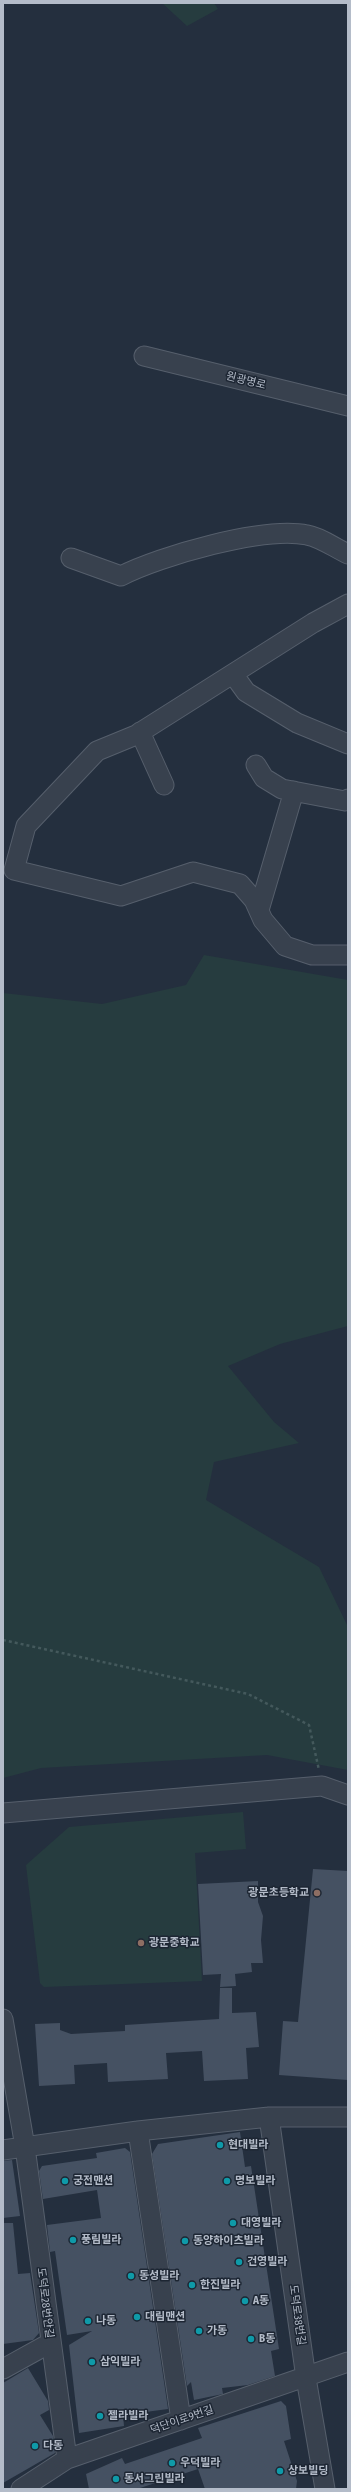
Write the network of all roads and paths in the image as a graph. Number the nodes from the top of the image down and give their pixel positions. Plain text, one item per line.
1 (144, 356) dead end
2 (348, 406) edge
3 (348, 554) edge
4 (71, 558) dead end
5 (348, 604) edge
6 (233, 674) junction
7 (140, 732) junction
8 (348, 744) edge
9 (256, 765) dead end
10 (164, 785) dead end
11 (294, 791) junction
12 (348, 799) edge
13 (259, 910) junction
14 (348, 955) edge
15 (3, 1640) edge
16 (322, 1786) junction
17 (348, 1795) edge
18 (3, 1813) edge
19 (3, 2019) edge
20 (268, 2117) junction
21 (348, 2117) edge
22 (138, 2130) junction
23 (25, 2147) junction
24 (3, 2150) edge
25 (50, 2343) junction
26 (348, 2362) edge
27 (3, 2369) edge
28 (306, 2378) junction
29 (181, 2420) junction
30 (68, 2459) junction
31 (21, 2489) edge
32 (325, 2489) edge

1 - 2 street, 원광명로
3 - 4 street
5 - 6 street
6 - 7 street
6 - 8 street
7 - 10 street
7 - 13 street
9 - 11 street
11 - 12 street
11 - 13 street
13 - 14 street
15 - 16 path
16 - 17 street
16 - 18 street
19 - 23 street, 도덕로28번안길
20 - 21 street
20 - 22 street
20 - 28 street, 도덕로38번길
22 - 23 street
22 - 29 street
23 - 24 street
23 - 25 street, 도덕로28번안길
25 - 27 street
25 - 30 street, 도덕로28번안길
26 - 28 street, 덕단이로9번길
28 - 29 street, 덕단이로9번길
28 - 32 street, 도덕로38번길
29 - 30 street, 덕단이로9번길
30 - 31 street, 덕단이로9번길

